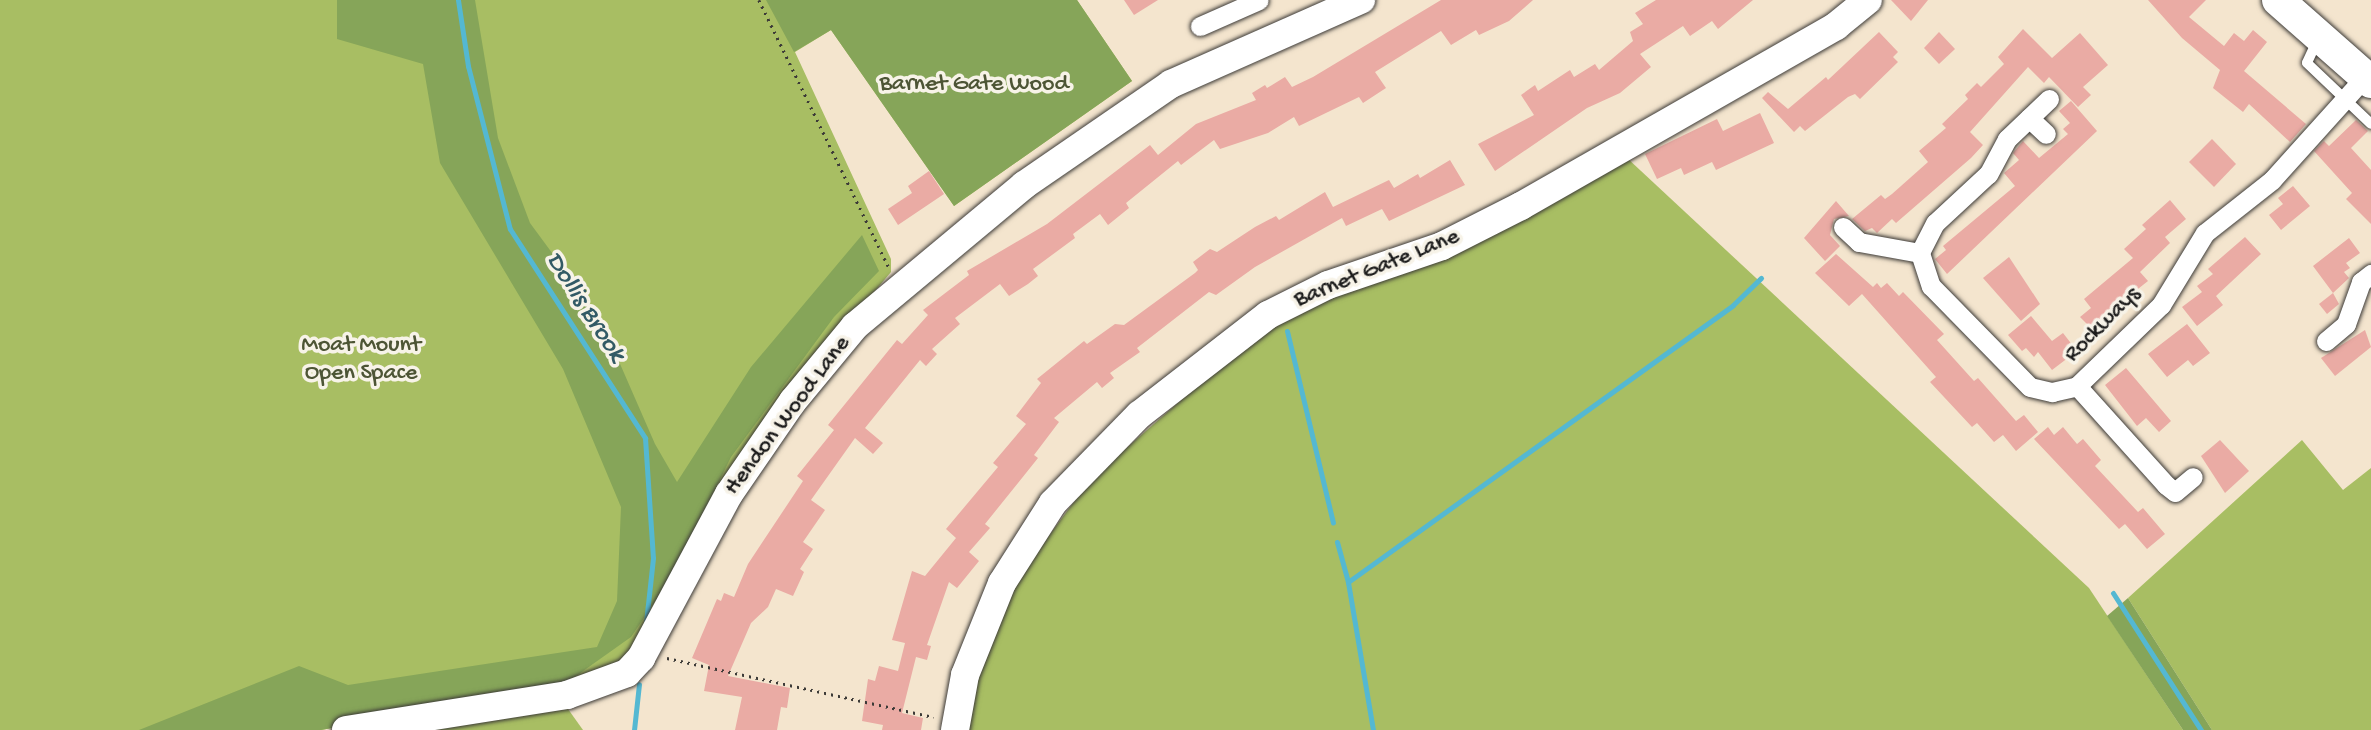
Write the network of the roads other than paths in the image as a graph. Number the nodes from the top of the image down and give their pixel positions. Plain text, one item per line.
1 (1259, 0) edge
2 (1360, 0) edge
3 (1868, 0) edge
4 (2278, 0) edge
5 (1200, 26) dead end
6 (2364, 82) edge
7 (2049, 99) dead end
8 (2029, 118) junction
9 (2371, 124) edge
10 (2046, 134) dead end
11 (1843, 227) dead end
12 (1920, 253) junction
13 (2371, 274) edge
14 (2326, 341) dead end
15 (2077, 386) junction
16 (2193, 477) dead end
17 (954, 725) edge
18 (359, 729) edge

1 - 5 street
2 - 18 main road, Hendon Wood Lane
3 - 17 main road, Barnet Gate Lane
4 - 6 main road
6 - 9 lane
6 - 15 street, Rockways
7 - 8 street
8 - 10 street
8 - 12 street
11 - 12 street
12 - 15 street, Rockways
13 - 14 street
15 - 16 street

